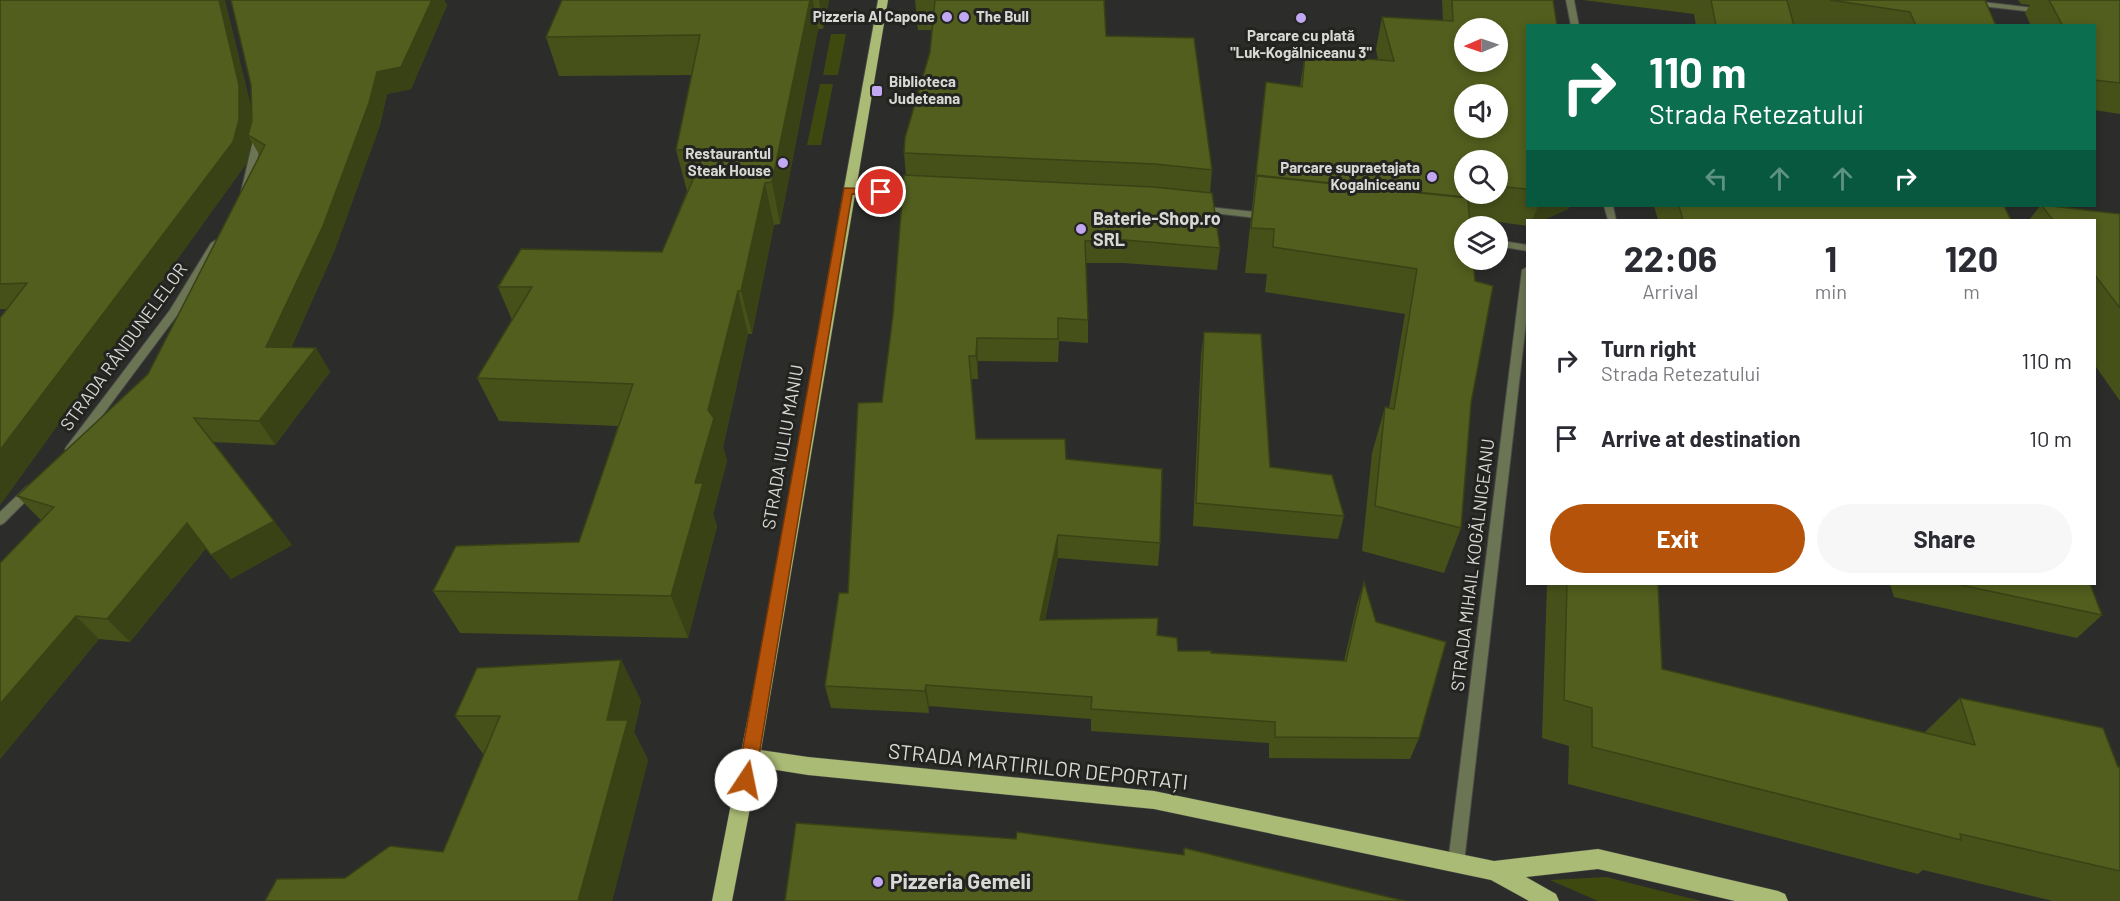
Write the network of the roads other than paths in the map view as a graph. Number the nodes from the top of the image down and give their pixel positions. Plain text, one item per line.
1 (883, 0) edge
2 (1570, 0) edge
3 (1946, 0) edge
4 (2057, 13) edge
5 (1575, 24) edge
6 (258, 125) edge
7 (848, 190) junction
8 (928, 194) edge
9 (238, 207) edge
10 (1189, 208) edge
11 (1282, 217) edge
12 (221, 236) edge
13 (1508, 245) edge
14 (1526, 248) edge
15 (1526, 278) edge
16 (60, 461) edge
17 (43, 478) edge
18 (0, 520) edge
19 (750, 756) junction
20 (1456, 864) junction
21 (1494, 871) junction
22 (722, 901) edge
23 (1549, 901) edge
24 (1778, 901) edge

1 - 7 main road, STRADA IULIU MANIU
2 - 5 street
3 - 4 street
6 - 9 street
7 - 8 street
7 - 19 main road, STRADA IULIU MANIU
10 - 11 street
12 - 16 street, STRADA RÂNDUNELELOR
13 - 14 street
15 - 20 street, STRADA MIHAIL KOGĂLNICEANU
17 - 18 street
19 - 20 main road, STRADA MARTIRILOR DEPORTAȚI
19 - 22 main road, STRADA IULIU MANIU
20 - 21 main road, STRADA MARTIRILOR DEPORTAȚI
21 - 23 main road, STRADA MARTIRILOR DEPORTAȚI
21 - 24 main road, STRADA MARTIRILOR DEPORTAȚI

